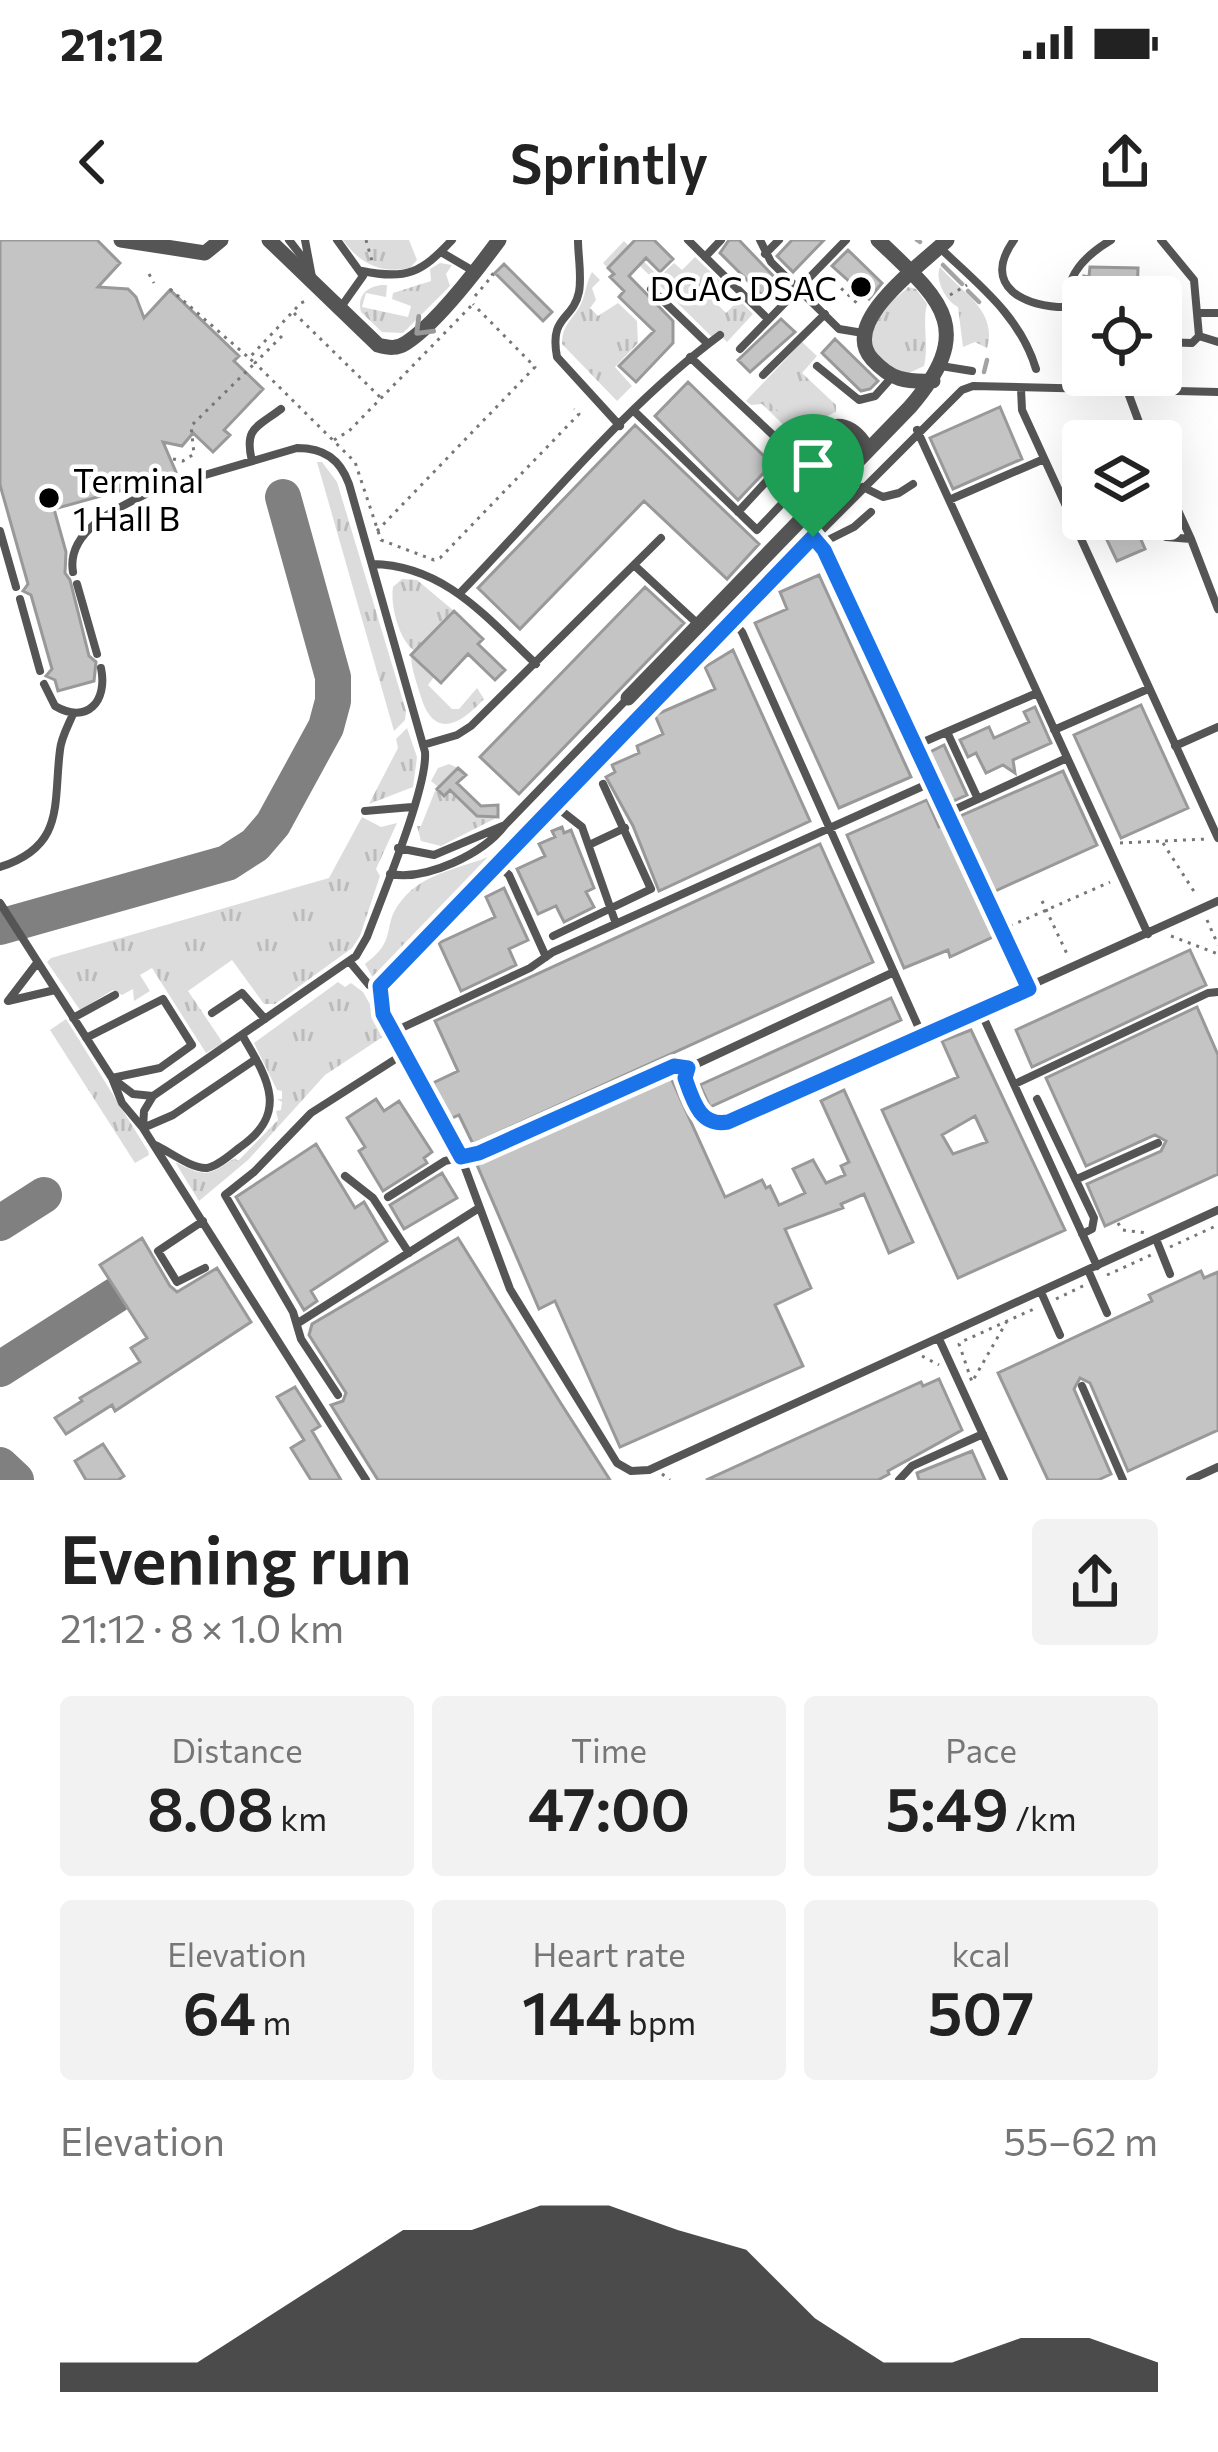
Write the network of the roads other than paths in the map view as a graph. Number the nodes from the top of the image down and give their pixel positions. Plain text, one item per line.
1 (121, 240) edge
2 (221, 240) edge
3 (269, 240) edge
4 (300, 240) edge
5 (337, 240) edge
6 (452, 240) edge
7 (499, 240) edge
8 (578, 240) edge
9 (688, 240) edge
10 (722, 240) edge
11 (760, 240) edge
12 (779, 240) edge
13 (846, 240) edge
14 (878, 240) edge
15 (1014, 240) edge
16 (1112, 240) edge
17 (1161, 240) edge
18 (943, 244) edge
19 (441, 252) junction
20 (765, 254) junction
21 (705, 257) junction
22 (307, 263) junction
23 (362, 271) junction
24 (913, 273) junction
25 (484, 274) junction
26 (1071, 276) edge
27 (651, 289) dead end
28 (799, 289) junction
29 (313, 295) junction
30 (1062, 307) edge
31 (340, 308) junction
32 (1198, 313) junction
33 (1218, 313) edge
34 (825, 314) junction
35 (768, 319) junction
36 (863, 333) junction
37 (720, 335) dead end
38 (1199, 336) junction
39 (1218, 342) edge
40 (1182, 343) edge
41 (708, 344) junction
42 (740, 349) dead end
43 (690, 357) junction
44 (818, 366) dead end
45 (1036, 369) dead end
46 (972, 371) dead end
47 (937, 374) junction
48 (763, 375) dead end
49 (892, 377) junction
50 (1021, 388) junction
51 (1062, 389) edge
52 (1182, 391) edge
53 (1218, 392) edge
54 (281, 409) dead end
55 (634, 412) junction
56 (620, 426) junction
57 (917, 430) junction
58 (868, 450) junction
59 (1044, 459) junction
60 (252, 461) junction
61 (828, 473) junction
62 (795, 476) junction
63 (174, 484) dead end
64 (914, 484) dead end
65 (863, 487) junction
66 (148, 493) dead end
67 (949, 500) junction
68 (738, 512) junction
69 (871, 512) dead end
70 (1182, 519) edge
71 (758, 530) junction
72 (0, 531) edge
73 (661, 538) dead end
74 (1182, 538) edge
75 (1191, 539) junction
76 (817, 540) junction
77 (774, 546) junction
78 (372, 564) junction
79 (634, 565) junction
80 (12, 572) junction
81 (74, 572) dead end
82 (0, 575) edge
83 (77, 584) dead end
84 (16, 587) dead end
85 (460, 592) junction
86 (20, 599) dead end
87 (1218, 609) edge
88 (732, 620) junction
89 (699, 625) junction
90 (97, 655) dead end
91 (536, 664) junction
92 (101, 668) dead end
93 (40, 671) dead end
94 (44, 684) dead end
95 (1148, 688) junction
96 (1037, 693) junction
97 (628, 698) joint
98 (74, 714) junction
99 (1218, 727) edge
100 (1054, 730) junction
101 (947, 732) junction
102 (423, 745) junction
103 (914, 746) junction
104 (1175, 746) junction
105 (1067, 758) junction
106 (930, 783) junction
107 (603, 784) dead end
108 (978, 799) junction
109 (554, 805) junction
110 (412, 807) junction
111 (365, 811) dead end
112 (945, 814) junction
113 (506, 825) junction
114 (625, 828) junction
115 (830, 828) junction
116 (1213, 838) edge
117 (590, 844) junction
118 (398, 848) junction
119 (497, 864) junction
120 (0, 867) edge
121 (390, 874) junction
122 (1218, 902) edge
123 (0, 903) edge
124 (609, 910) junction
125 (616, 924) junction
126 (1148, 934) junction
127 (553, 936) dead end
128 (546, 957) junction
129 (349, 961) junction
130 (38, 962) junction
131 (895, 972) junction
132 (379, 989) junction
133 (1029, 989) junction
134 (56, 990) junction
135 (1218, 992) edge
136 (115, 995) dead end
137 (4, 1002) edge
138 (980, 1010) junction
139 (212, 1013) dead end
140 (73, 1018) junction
141 (265, 1019) junction
142 (393, 1032) junction
143 (242, 1035) junction
144 (922, 1035) junction
145 (86, 1038) junction
146 (405, 1053) junction
147 (256, 1059) junction
148 (688, 1068) junction
149 (112, 1078) junction
150 (1015, 1084) junction
151 (153, 1096) junction
152 (1037, 1099) dead end
153 (143, 1128) junction
154 (1158, 1143) dead end
155 (154, 1144) junction
156 (461, 1157) junction
157 (345, 1176) dead end
158 (1077, 1179) junction
159 (388, 1197) dead end
160 (479, 1208) junction
161 (1218, 1210) edge
162 (203, 1221) junction
163 (1082, 1234) junction
164 (1152, 1237) junction
165 (410, 1253) junction
166 (205, 1268) dead end
167 (1093, 1268) junction
168 (1170, 1274) dead end
169 (1041, 1292) junction
170 (1107, 1313) dead end
171 (298, 1323) junction
172 (1060, 1334) dead end
173 (939, 1340) junction
174 (1082, 1386) dead end
175 (338, 1395) dead end
176 (983, 1434) junction
177 (1218, 1467) edge
178 (631, 1475) edge
179 (366, 1480) edge
180 (899, 1480) edge
181 (1004, 1480) edge
182 (1123, 1480) edge
183 (1190, 1480) edge

1 - 2 street
3 - 29 street
4 - 22 lane
4 - 22 lane
5 - 23 lane
6 - 19 lane
7 - 25 street
8 - 56 lane
9 - 21 lane
10 - 21 lane
11 - 20 lane
12 - 20 lane
13 - 28 lane
14 - 24 street
15 - 30 lane
16 - 26 lane
17 - 32 lane
18 - 24 street
18 - 45 lane
19 - 23 lane
19 - 25 lane
20 - 28 lane
21 - 35 lane
22 - 29 lane
23 - 31 lane
24 - 36 street
24 - 47 street
25 -> 31 street
27 - 41 lane
28 - 34 lane
28 - 35 lane
29 - 31 street
32 - 33 lane
32 - 38 lane
34 - 36 lane
34 - 48 lane
35 - 42 lane
36 - 49 street
37 - 41 lane
38 - 39 lane
38 - 40 lane
41 - 43 lane
43 - 55 lane
43 - 61 lane
44 - 49 lane
46 - 47 lane
47 - 49 street
47 - 58 street
50 - 51 lane
50 - 57 lane
50 - 59 lane
52 - 53 lane
54 - 60 lane
55 - 56 lane
55 - 68 lane
56 - 85 lane
57 - 65 lane
57 - 67 lane
58 - 61 street
58 - 61 street
59 - 67 lane
59 - 95 lane
60 - 63 lane
60 - 78 lane
61 - 62 lane
61 - 77 street
62 - 68 lane
62 - 71 lane
64 - 65 lane
65 - 76 lane
66 - 81 lane
67 - 96 lane
68 - 71 lane
69 - 76 lane
70 - 75 lane
71 - 77 lane
72 - 80 lane
73 - 79 lane
74 - 75 lane
75 - 87 lane
76 - 88 lane
76 - 103 lane
77 - 89 street
78 - 85 lane
78 - 102 lane
79 - 89 lane
79 - 91 lane
80 - 82 lane
80 - 84 lane
83 - 90 lane
85 - 91 lane
86 - 93 lane
88 - 109 lane
88 - 115 lane
89 - 97 street
91 - 102 lane
92 - 98 lane
94 - 98 lane
95 - 100 lane
95 - 104 lane
96 - 100 lane
96 - 101 lane
97 - 113 lane
98 - 120 lane
99 - 104 lane
100 - 105 lane
101 - 103 lane
101 - 108 lane
102 - 110 lane
103 - 106 lane
104 - 116 lane
105 - 108 lane
105 - 126 lane
106 - 112 lane
106 - 115 lane
107 - 114 lane
108 - 112 lane
109 - 117 lane
109 - 119 lane
110 - 111 lane
110 - 118 lane
112 - 133 lane
113 - 118 lane
113 - 121 lane
114 - 117 lane
114 - 124 lane
115 - 125 lane
115 - 131 lane
117 - 124 lane
118 - 121 lane
119 - 128 lane
119 - 132 lane
121 - 129 lane
122 - 126 lane
123 - 130 lane
124 - 125 lane
124 - 127 lane
125 - 128 lane
126 - 133 lane
128 - 142 lane
129 - 132 lane
129 - 141 lane
130 - 134 lane
130 - 137 lane
131 - 144 lane
131 - 148 lane
132 - 142 lane
133 - 138 lane
134 - 137 lane
134 - 140 lane
135 - 150 lane
136 - 140 lane
138 - 144 lane
138 - 150 lane
139 - 141 lane
140 - 145 lane
141 - 143 lane
142 - 146 lane
143 - 147 lane
143 - 151 lane
144 - 148 lane
145 - 149 lane
145 - 149 lane
146 - 156 lane
146 - 171 lane
147 - 153 lane
147 - 155 lane
148 - 156 lane
149 - 151 lane
149 - 153 lane
150 - 163 lane
151 - 153 lane
152 - 158 lane
153 - 155 lane
154 - 158 lane
155 - 162 lane
156 - 159 lane
156 - 160 lane
157 - 165 lane
158 - 163 lane
160 - 165 lane
160 - 178 lane
161 - 164 lane
162 - 166 lane
162 - 179 lane
163 - 167 lane
164 - 167 lane
164 - 168 lane
165 - 171 lane
167 - 169 lane
167 - 170 lane
169 - 172 lane
169 - 173 lane
171 - 175 lane
173 - 176 lane
173 - 178 lane
174 - 182 lane
176 - 180 lane
176 - 181 lane
177 - 183 lane

